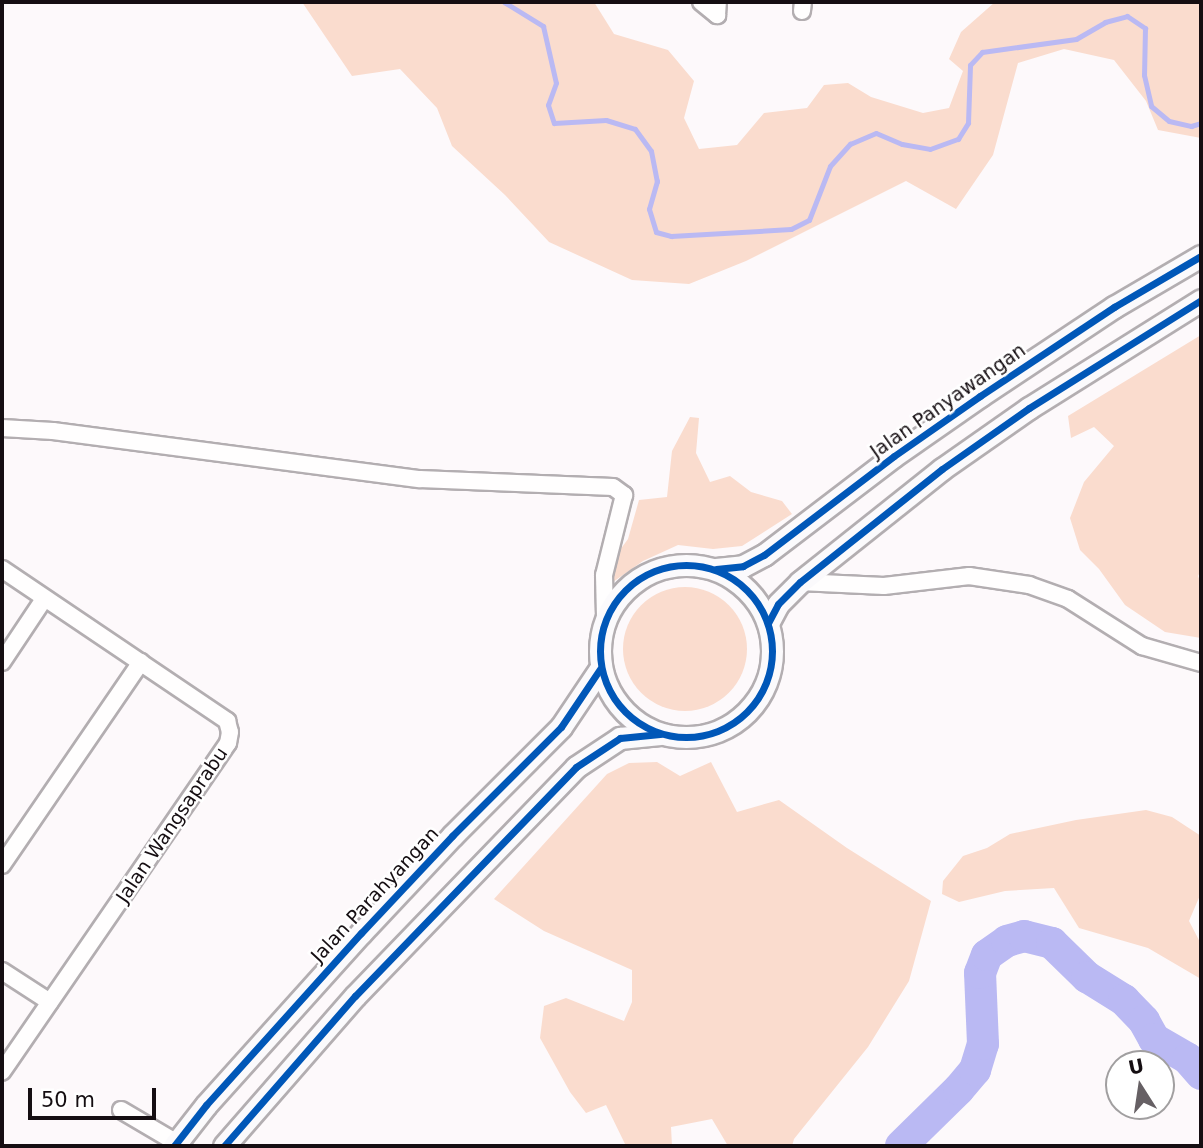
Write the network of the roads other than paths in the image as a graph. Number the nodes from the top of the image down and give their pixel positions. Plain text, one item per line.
1 (701, 2) edge
2 (718, 2) edge
3 (1201, 256) edge
4 (1201, 300) edge
5 (2, 428) edge
6 (2, 569) edge
7 (716, 569) junction
8 (800, 582) junction
9 (44, 600) junction
10 (605, 617) junction
11 (768, 623) junction
12 (2, 662) edge
13 (141, 662) junction
14 (1201, 663) edge
15 (600, 669) junction
16 (660, 734) junction
17 (2, 865) edge
18 (2, 971) edge
19 (50, 1002) junction
20 (2, 1072) edge
21 (121, 1110) dead end
22 (175, 1145) edge
23 (224, 1146) edge

1 - 2 street
3 - 7 main road, Jalan Panyawangan
4 - 8 main road
5 - 10 street
6 - 9 street, Jalan Wangsaprabu
7 - 10 main road
7 - 11 main road
8 - 11 main road
8 - 14 street
9 - 12 street
9 - 13 street, Jalan Wangsaprabu
10 - 15 main road
11 - 16 main road
13 - 17 street
13 - 19 street, Jalan Wangsaprabu
15 - 16 main road
15 - 22 main road, Jalan Parahyangan
16 - 23 main road
18 - 19 street
19 - 20 street, Jalan Wangsaprabu
21 - 22 street

